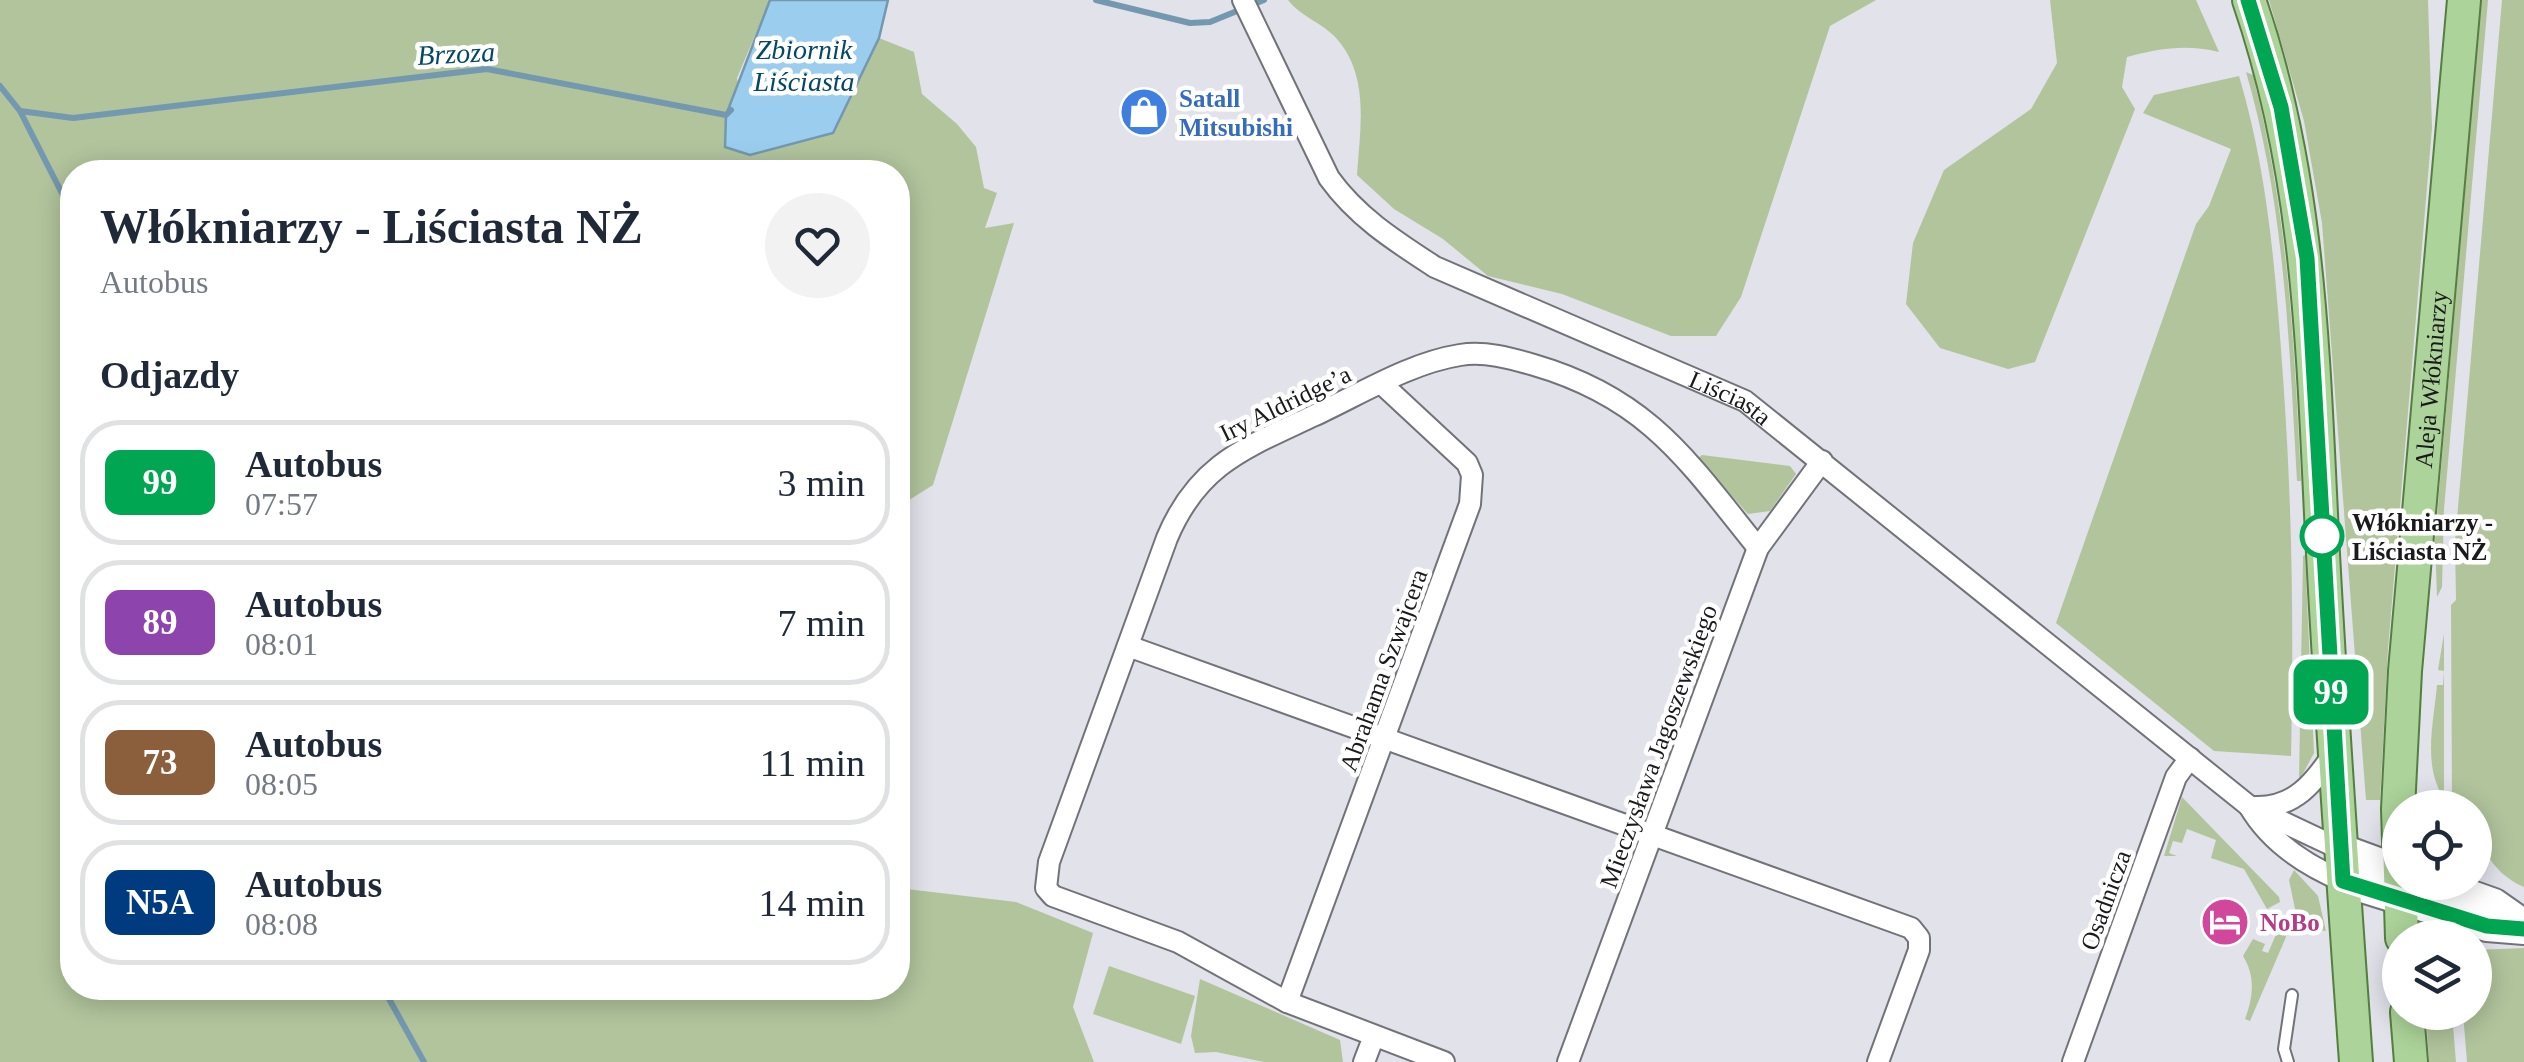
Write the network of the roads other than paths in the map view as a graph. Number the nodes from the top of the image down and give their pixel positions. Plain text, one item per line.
1 (2248, 0) edge
2 (2460, 8) edge
3 (1248, 10) edge
4 (1382, 384) junction
5 (1822, 461) junction
6 (1758, 548) junction
7 (1128, 646) junction
8 (1384, 738) junction
9 (2334, 753) junction
10 (2190, 758) junction
11 (2402, 790) edge
12 (2249, 806) junction
13 (1653, 835) junction
14 (2342, 865) junction
15 (2382, 876) edge
16 (2437, 900) edge
17 (2483, 900) edge
18 (2524, 928) edge
19 (2492, 935) edge
20 (2292, 996) dead end
21 (1288, 1002) junction
22 (2408, 1030) edge
23 (1374, 1036) junction
24 (1364, 1062) edge
25 (1444, 1062) edge
26 (1568, 1062) edge
27 (1878, 1062) edge
28 (2072, 1062) edge
29 (2288, 1062) edge
30 (2356, 1062) edge
31 (2411, 1062) edge

1 - 9 main road
2 - 11 main road, Aleja Włókniarzy
3 - 5 street, Liściasta
4 - 6 street, Iry Aldridge’a
4 - 7 street, Iry Aldridge’a
4 - 8 street, Abrahama Szwajcera
5 - 6 street, Mieczysława Jagoszewskiego
5 - 10 street, Liściasta
6 - 13 street, Mieczysława Jagoszewskiego
7 - 8 street
7 - 21 street, Iry Aldridge’a
8 - 13 street
8 - 21 street, Abrahama Szwajcera
9 - 12 street
9 - 14 main road
10 - 12 street, Liściasta
10 - 28 street, Osadnicza
12 - 14 street, Liściasta
12 - 14 street, Liściasta
13 - 26 street, Mieczysława Jagoszewskiego
13 - 27 street
14 - 15 street, Liściasta
14 - 30 main road
16 - 18 street, Liściasta
17 - 18 street
18 - 19 street
20 - 29 lane
21 - 23 street
22 - 31 main road
23 - 24 street
23 - 25 street

